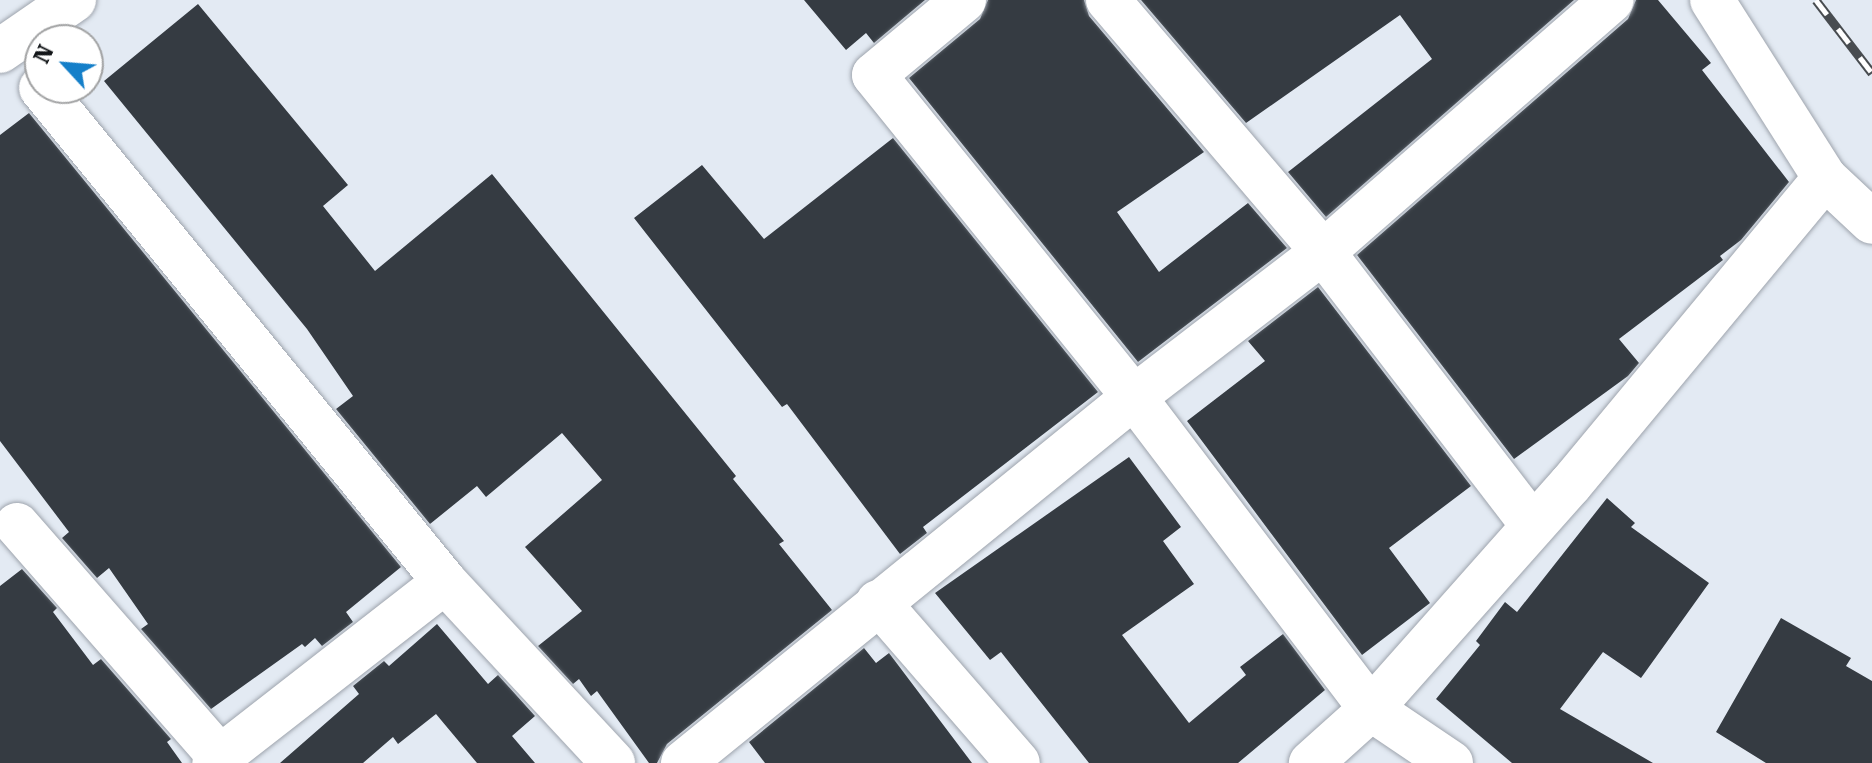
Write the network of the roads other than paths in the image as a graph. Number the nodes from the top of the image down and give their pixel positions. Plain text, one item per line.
1 (74, 0) edge
2 (964, 0) edge
3 (1108, 0) edge
4 (1612, 0) edge
5 (1712, 0) edge
6 (2, 44) edge
7 (24, 68) edge
8 (55, 104) edge
9 (1825, 178) junction
10 (1872, 222) edge
11 (1323, 252) junction
12 (1134, 397) junction
13 (6, 522) edge
14 (1531, 523) junction
15 (445, 582) junction
16 (878, 602) junction
17 (1371, 709) junction
18 (217, 760) edge
19 (613, 763) edge
20 (683, 763) edge
21 (1018, 763) edge
22 (1311, 763) edge
23 (1451, 763) edge

1 - 6 street
2 - 12 street
3 - 11 street
4 - 11 street
5 - 9 street
6 - 7 street
8 - 15 street
9 - 10 street
9 - 14 street
11 - 12 street
11 - 14 street
12 - 16 street
12 - 17 street
13 - 18 street
14 - 17 street
15 - 18 street
15 - 19 street
16 - 20 street
16 - 21 street
17 - 22 street
17 - 23 street

